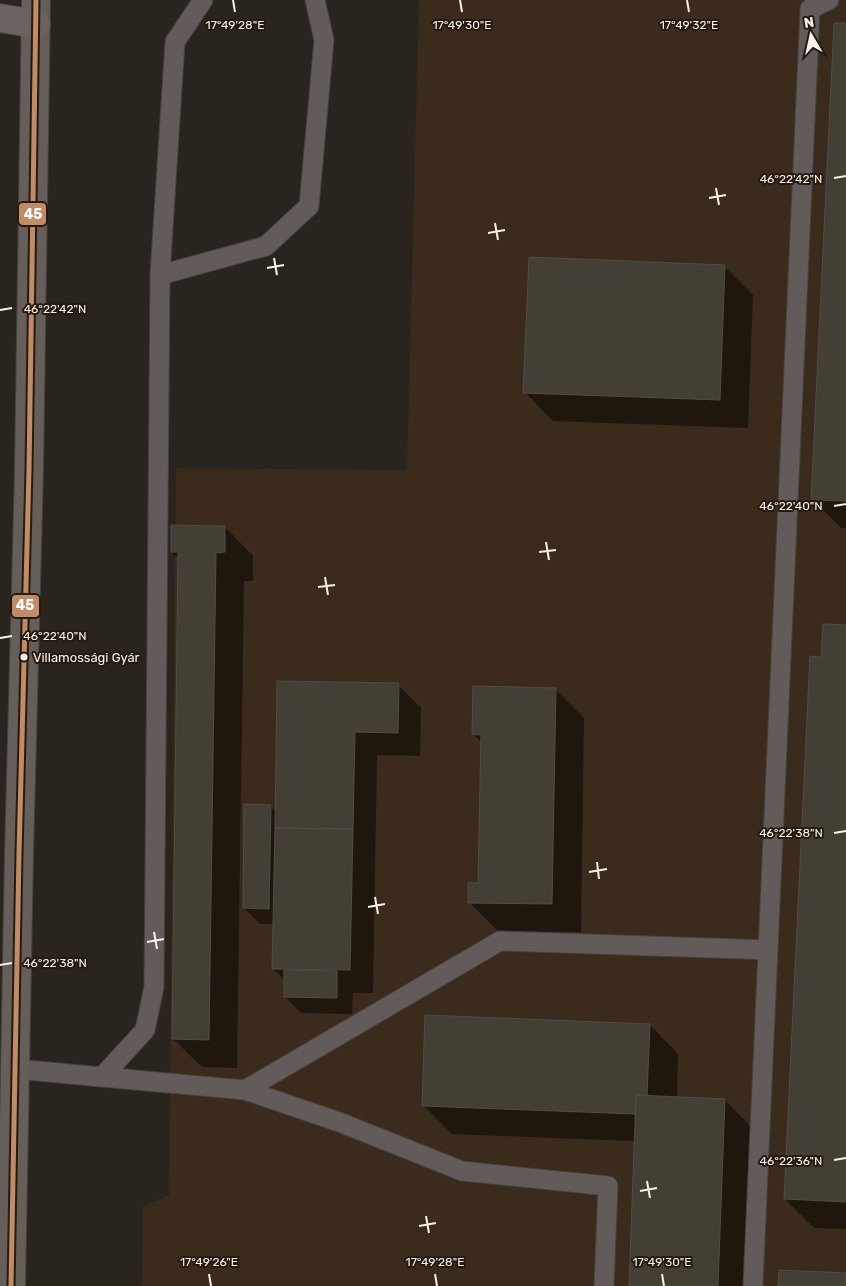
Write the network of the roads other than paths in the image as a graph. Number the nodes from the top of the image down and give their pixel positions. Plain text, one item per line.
1 (203, 0) edge
2 (315, 0) edge
3 (829, 0) edge
4 (36, 12) edge
5 (0, 18) edge
6 (0, 30) edge
7 (160, 274) junction
8 (768, 950) junction
9 (16, 1069) junction
10 (102, 1077) junction
11 (245, 1090) junction
12 (11, 1286) edge
13 (604, 1286) edge
14 (753, 1286) edge

1 - 7 lane
2 - 7 lane
3 - 8 lane
4 - 5 highway
4 - 6 highway
4 - 9 main road
7 - 10 lane
8 - 11 lane
8 - 14 lane
9 - 10 lane
9 - 12 main road
10 - 11 lane
11 - 13 lane

